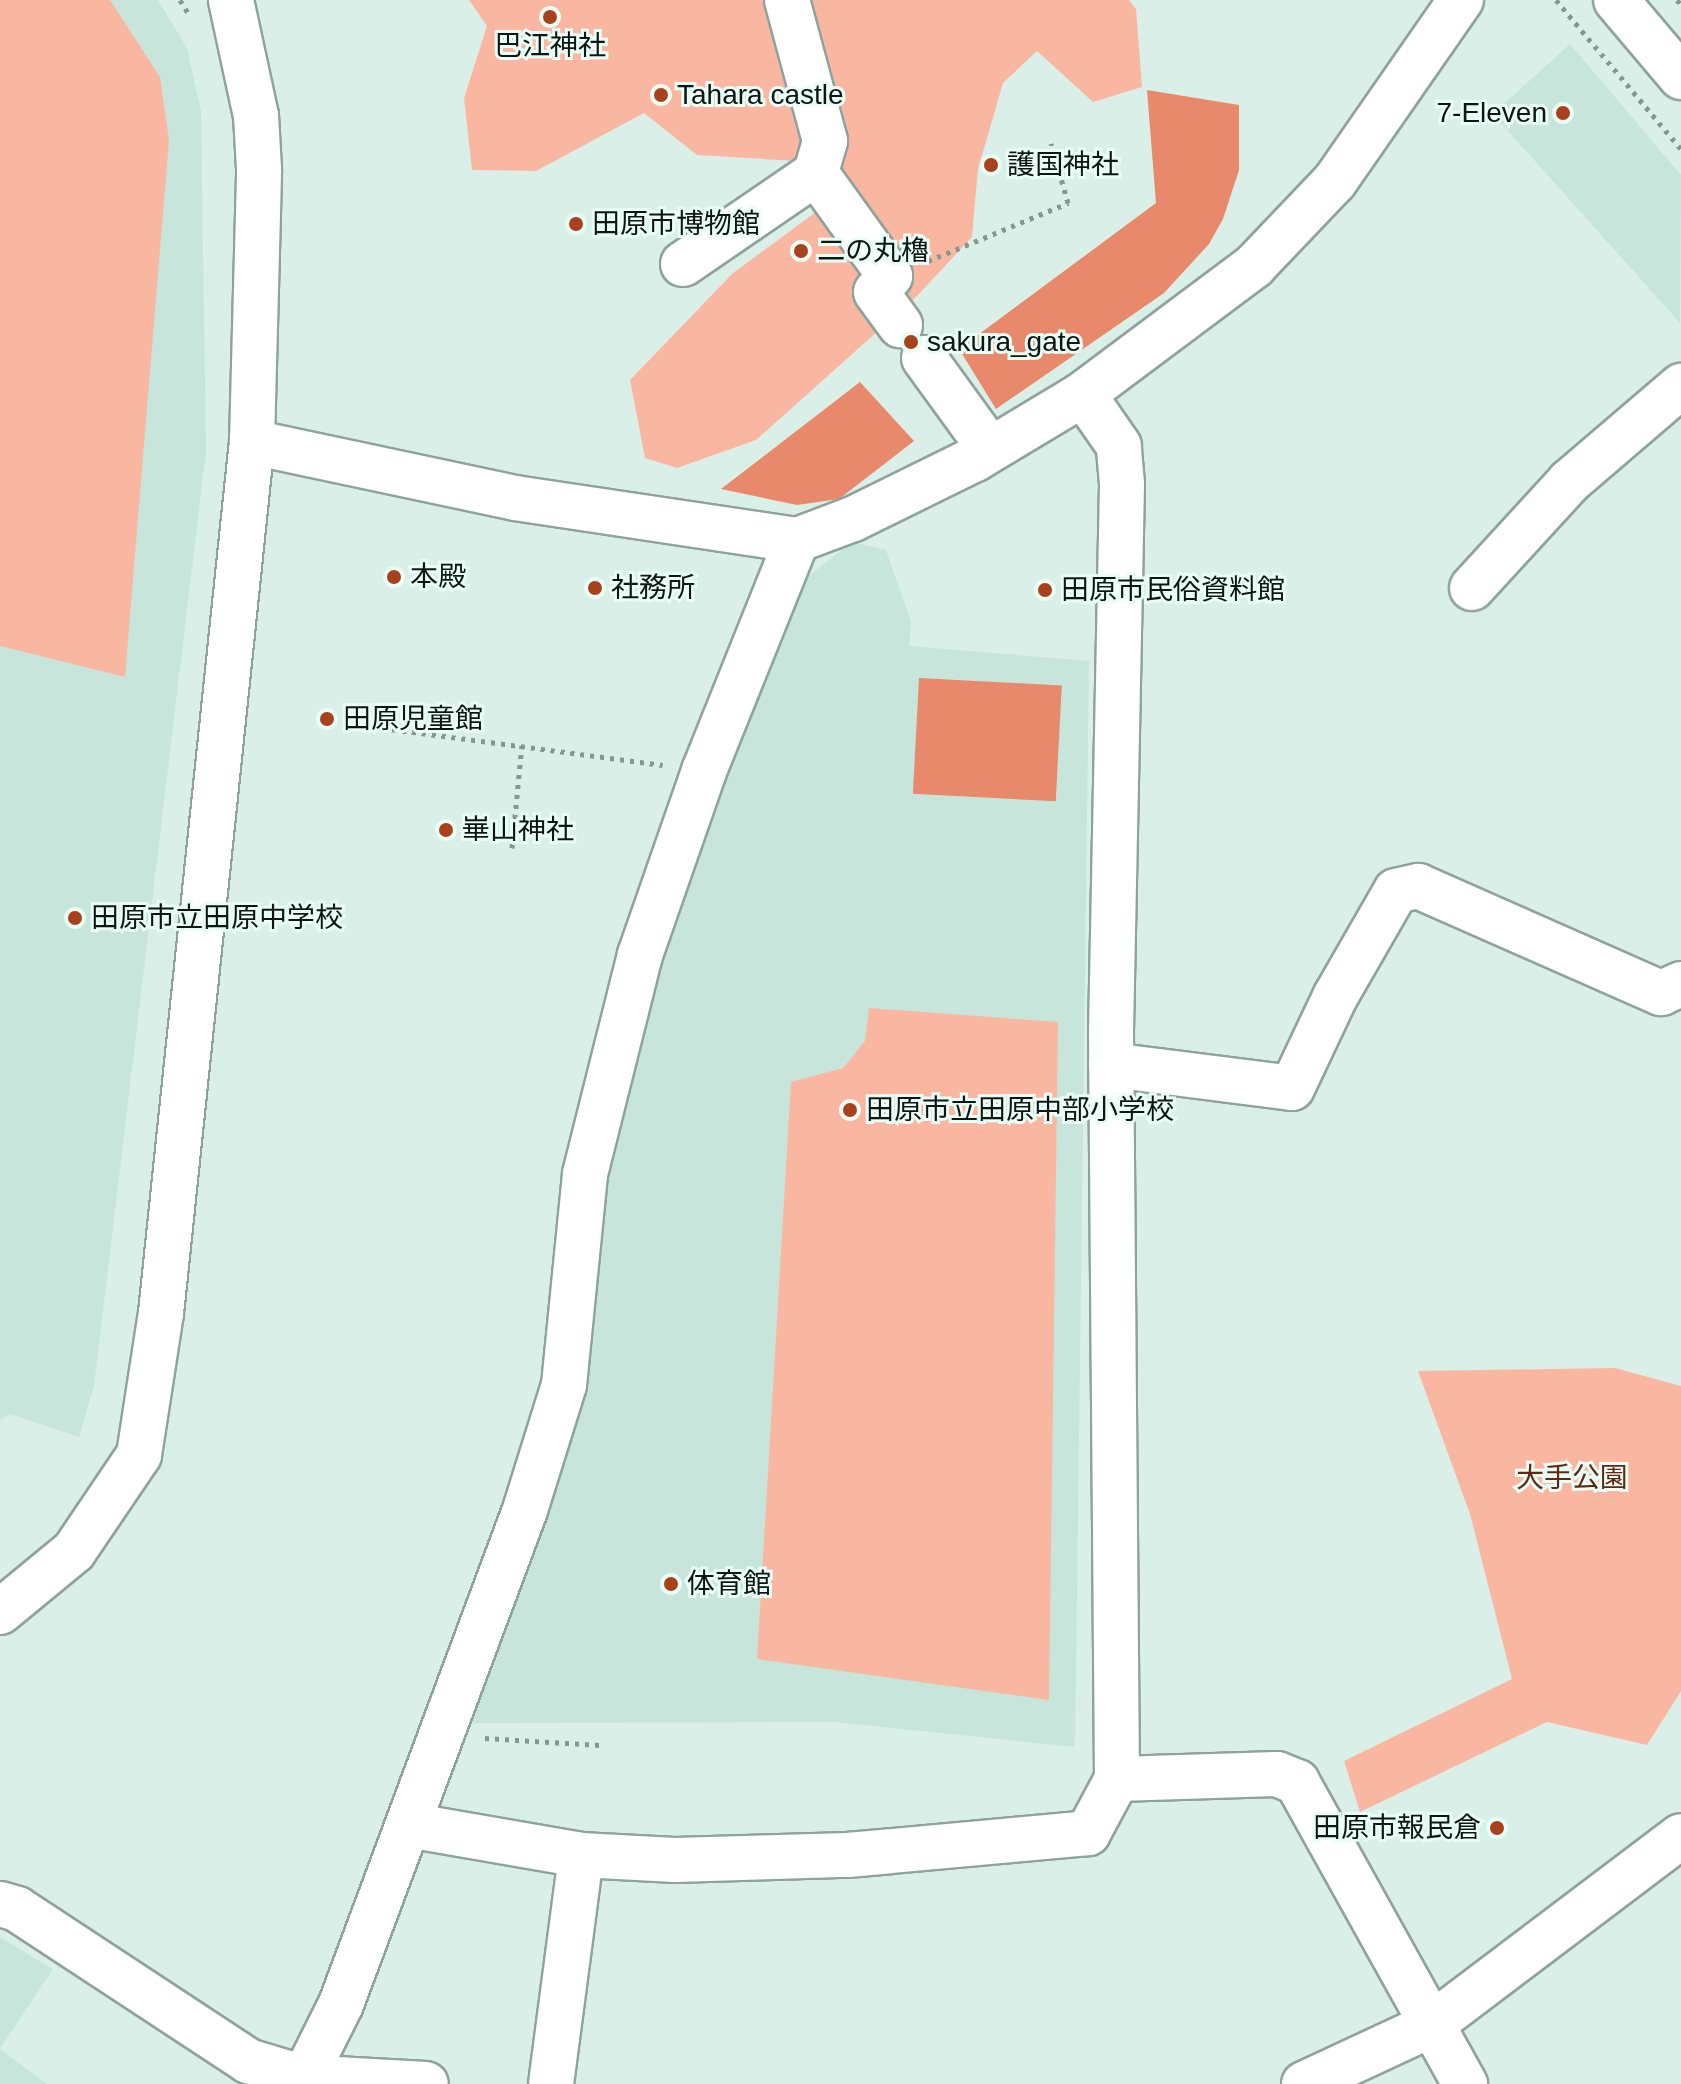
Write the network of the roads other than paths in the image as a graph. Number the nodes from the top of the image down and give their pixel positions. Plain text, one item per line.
1 (231, 0) edge
2 (787, 0) edge
3 (1461, 0) edge
4 (1616, 0) edge
5 (1681, 75) edge
6 (816, 173) junction
7 (683, 264) dead end
8 (1681, 386) edge
9 (1083, 394) junction
10 (252, 442) junction
11 (975, 459) junction
12 (797, 540) junction
13 (1472, 588) dead end
14 (1681, 984) edge
15 (1111, 1065) junction
16 (0, 1612) edge
17 (1117, 1779) junction
18 (408, 1825) junction
19 (1681, 1836) edge
20 (581, 1855) junction
21 (0, 1904) edge
22 (1431, 2025) junction
23 (301, 2081) edge
24 (426, 2084) edge
25 (551, 2084) edge
26 (1304, 2084) edge
27 (1465, 2084) edge

1 - 10 street
2 - 6 street
3 - 9 street
4 - 5 street
6 - 7 street
6 - 11 street
8 - 13 street
9 - 11 street
9 - 15 street
10 - 12 street
10 - 16 street
11 - 12 street
12 - 18 street
14 - 15 street
15 - 17 street
17 - 20 street
17 - 22 street
18 - 20 street
18 - 23 street
19 - 22 street
20 - 25 street
21 - 23 street
22 - 26 street
22 - 27 street
23 - 24 street

